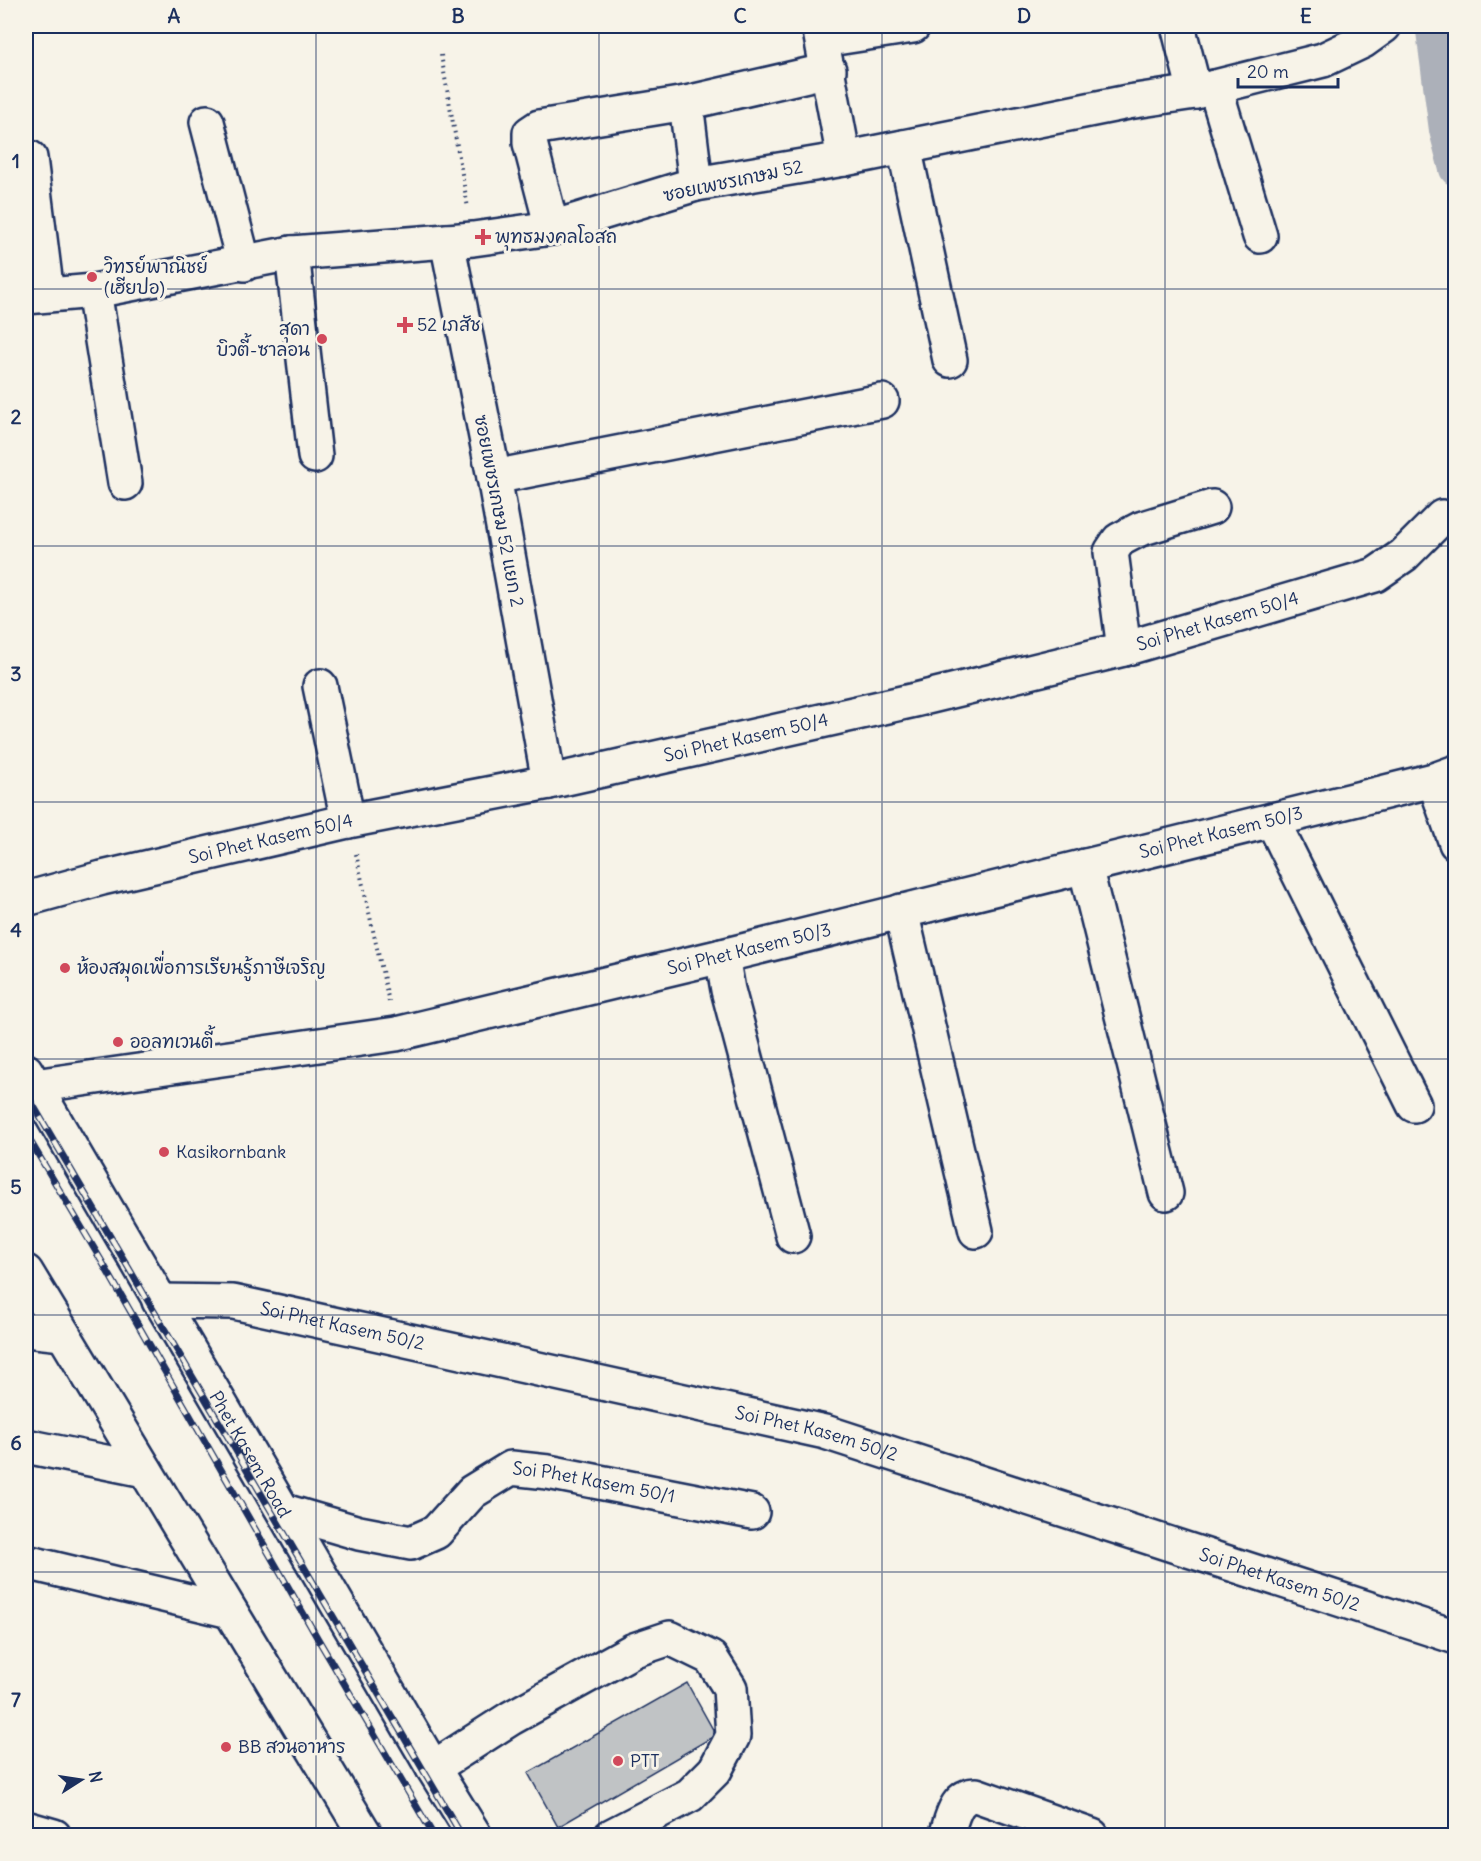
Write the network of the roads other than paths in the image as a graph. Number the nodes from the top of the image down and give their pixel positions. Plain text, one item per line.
1 (914, 26) edge
2 (1178, 26) edge
3 (1374, 33) edge
4 (824, 45) edge
5 (1205, 90) junction
6 (686, 103) junction
7 (207, 122) dead end
8 (904, 147) junction
9 (30, 158) dead end
10 (844, 159) junction
11 (696, 184) junction
12 (552, 228) junction
13 (1260, 236) dead end
14 (460, 240) junction
15 (292, 253) junction
16 (244, 264) junction
17 (94, 291) junction
18 (36, 295) edge
19 (950, 360) dead end
20 (882, 401) dead end
21 (315, 456) dead end
22 (494, 477) junction
23 (125, 483) dead end
24 (1212, 507) dead end
25 (1442, 517) dead end
26 (1124, 649) junction
27 (320, 686) dead end
28 (1445, 776) edge
29 (549, 782) junction
30 (1272, 820) junction
31 (348, 821) junction
32 (1455, 843) edge
33 (1084, 866) junction
34 (26, 899) edge
35 (901, 911) junction
36 (722, 956) junction
37 (30, 1079) edge
38 (1414, 1105) dead end
39 (1166, 1193) dead end
40 (976, 1231) dead end
41 (792, 1236) dead end
42 (26, 1272) edge
43 (159, 1301) junction
44 (26, 1330) edge
45 (63, 1334) junction
46 (26, 1446) edge
47 (145, 1470) junction
48 (284, 1511) junction
49 (752, 1512) dead end
50 (26, 1562) edge
51 (230, 1611) junction
52 (1455, 1637) edge
53 (434, 1768) junction
54 (26, 1828) edge
55 (54, 1836) edge
56 (366, 1836) edge
57 (476, 1836) edge
58 (611, 1836) edge
59 (946, 1836) edge
60 (1092, 1836) edge

1 - 4 street
2 - 5 street
3 - 5 street, ซอยเพชรเกษม 52
4 - 6 street
4 - 10 street
5 - 8 street, ซอยเพชรเกษม 52
5 - 13 street
6 - 11 street
6 - 12 street
7 - 16 street
8 - 10 street, ซอยเพชรเกษม 52
8 - 19 street
9 - 18 street
10 - 11 street, ซอยเพชรเกษม 52
11 - 12 street, ซอยเพชรเกษม 52
12 - 14 street, ซอยเพชรเกษม 52
14 - 15 street, ซอยเพชรเกษม 52
14 - 22 street, ซอยเพชรเกษม 52 แยก 2
15 - 16 street, ซอยเพชรเกษม 52
15 - 21 street
16 - 17 street, ซอยเพชรเกษม 52
17 - 18 street, ซอยเพชรเกษม 52
17 - 23 street
20 - 22 street
22 - 29 street, ซอยเพชรเกษม 52 แยก 2
24 - 26 street
25 - 26 street, Soi Phet Kasem 50/4
26 - 29 street, Soi Phet Kasem 50/4
27 - 31 street
28 - 30 street, Soi Phet Kasem 50/3
28 - 32 street
29 - 31 street, Soi Phet Kasem 50/4
30 - 33 street, Soi Phet Kasem 50/3
30 - 38 street
31 - 34 street, Soi Phet Kasem 50/4
33 - 35 street, Soi Phet Kasem 50/3
33 - 39 street
35 - 36 street, Soi Phet Kasem 50/3
35 - 40 street
36 - 37 street, Soi Phet Kasem 50/3
36 - 41 street
37 - 43 street, Phet Kasem Road
42 - 45 street
43 - 48 street, Phet Kasem Road
43 - 52 street, Soi Phet Kasem 50/2
44 - 45 street
45 - 47 street
46 - 47 street
47 - 51 street
48 - 49 street, Soi Phet Kasem 50/1
48 - 53 street, Phet Kasem Road
50 - 51 street
51 - 56 street
53 - 57 street, Phet Kasem Road
53 - 58 street
54 - 55 street
59 - 60 street

